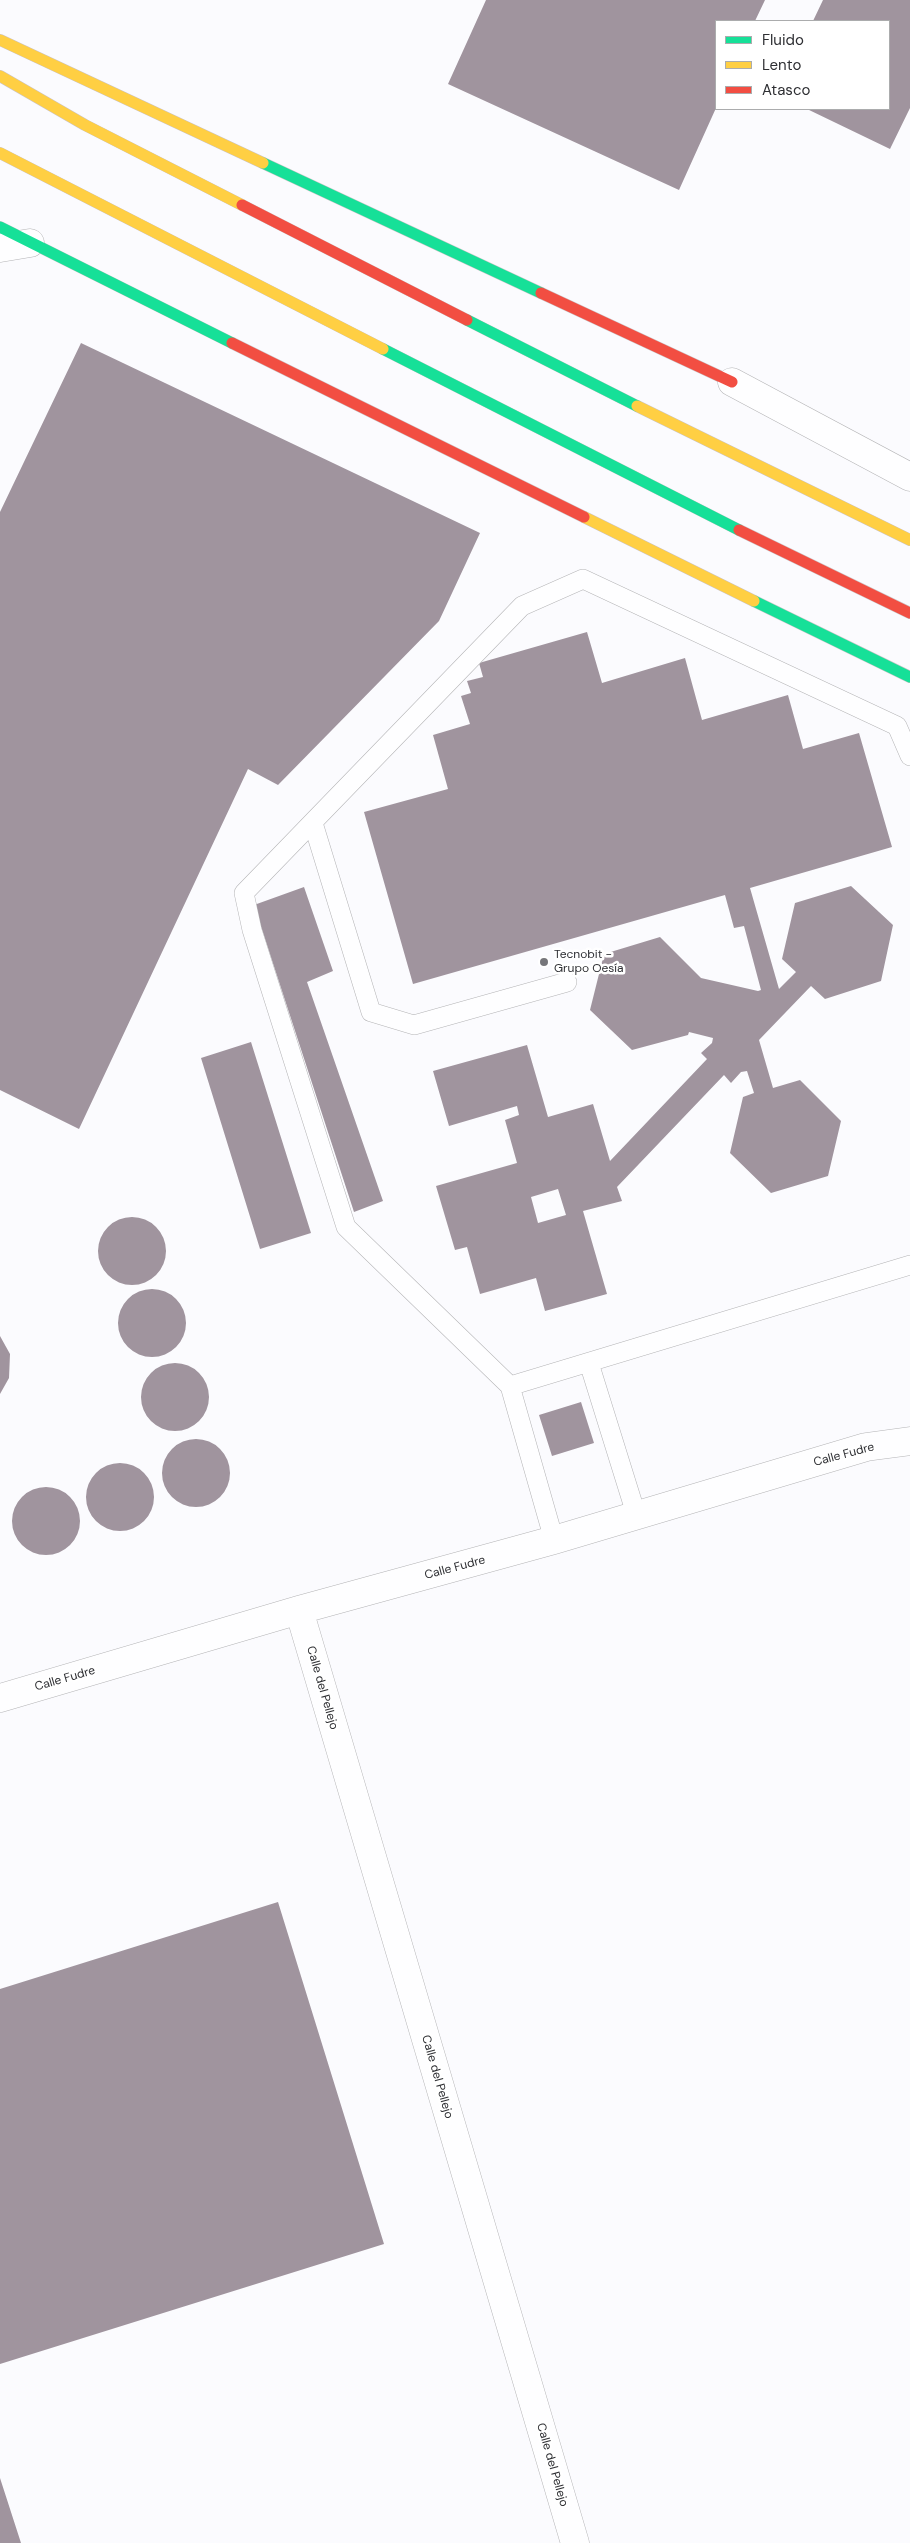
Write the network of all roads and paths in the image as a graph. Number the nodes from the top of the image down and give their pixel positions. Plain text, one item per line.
1 (0, 40) edge
2 (0, 76) edge
3 (0, 153) edge
4 (0, 227) edge
5 (30, 243) junction
6 (0, 248) edge
7 (732, 382) joint
8 (910, 477) edge
9 (910, 540) edge
10 (910, 613) edge
11 (910, 677) edge
12 (910, 756) edge
13 (313, 823) junction
14 (568, 982) dead end
15 (910, 1265) edge
16 (589, 1363) junction
17 (510, 1386) junction
18 (910, 1441) edge
19 (636, 1514) junction
20 (554, 1540) junction
21 (299, 1610) junction
22 (0, 1698) edge
23 (575, 2543) edge

1 - 7 highway
2 - 9 highway
3 - 10 highway
4 - 5 highway
5 - 6 street
5 - 11 highway
7 - 8 street
12 - 13 lane
13 - 14 lane
13 - 17 lane
15 - 16 lane
16 - 17 lane
16 - 19 lane
17 - 20 lane
18 - 19 street, Calle Fudre
19 - 20 street, Calle Fudre
20 - 21 street, Calle Fudre
21 - 22 street, Calle Fudre
21 - 23 street, Calle del Pellejo

